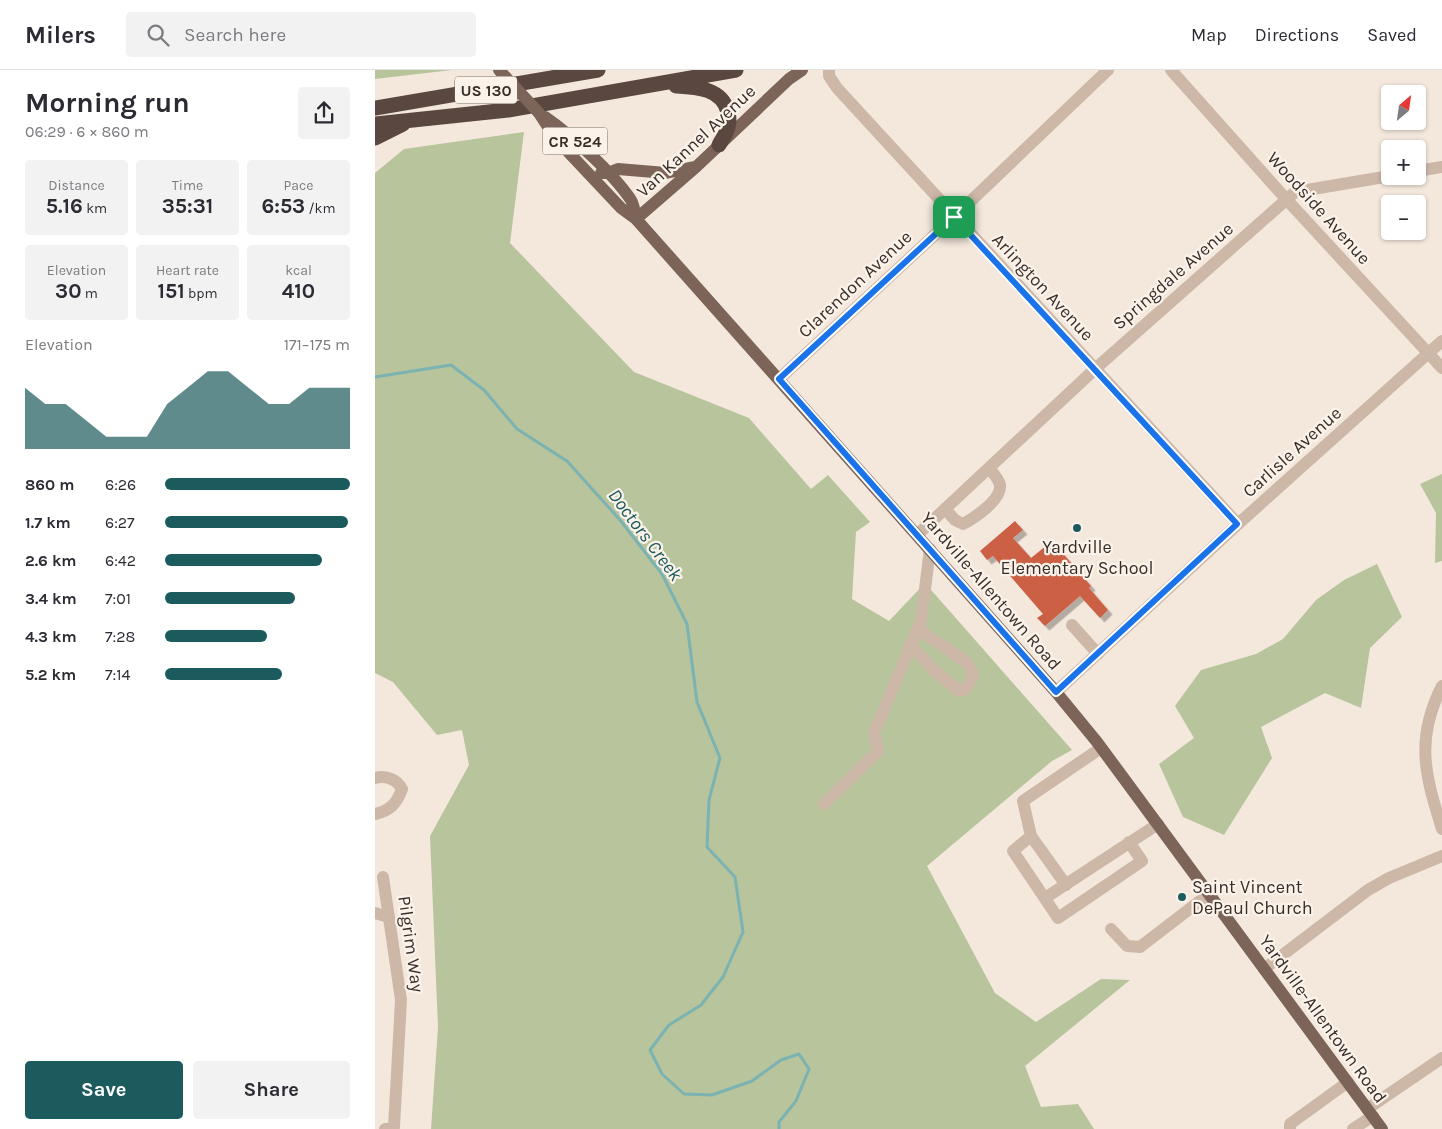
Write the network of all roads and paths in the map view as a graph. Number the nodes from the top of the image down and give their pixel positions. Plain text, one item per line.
1 (499, 70) edge
2 (598, 70) edge
3 (736, 70) edge
4 (802, 70) edge
5 (829, 70) edge
6 (1108, 70) edge
7 (1171, 70) edge
8 (645, 85) junction
9 (375, 108) edge
10 (539, 113) junction
11 (414, 119) junction
12 (375, 124) edge
13 (375, 138) edge
14 (719, 145) junction
15 (696, 167) junction
16 (1442, 167) edge
17 (1426, 170) edge
18 (588, 173) junction
19 (608, 173) junction
20 (1381, 178) edge
21 (1287, 200) junction
22 (954, 217) junction
23 (636, 219) junction
24 (1442, 340) edge
25 (1428, 353) junction
26 (1442, 368) edge
27 (1095, 369) junction
28 (779, 379) junction
29 (989, 468) junction
30 (945, 509) junction
31 (1237, 524) junction
32 (917, 534) junction
33 (930, 549) junction
34 (1072, 625) dead end
35 (918, 629) junction
36 (910, 644) junction
37 (1097, 654) junction
38 (1442, 686) edge
39 (1056, 692) junction
40 (1101, 748) junction
41 (375, 778) edge
42 (825, 804) dead end
43 (375, 814) edge
44 (1158, 824) junction
45 (1442, 829) edge
46 (1031, 836) junction
47 (1129, 842) junction
48 (1442, 856) edge
49 (383, 877) dead end
50 (1066, 885) junction
51 (1209, 894) junction
52 (1045, 898) junction
53 (375, 913) edge
54 (389, 917) junction
55 (1111, 929) dead end
56 (1264, 969) junction
57 (1442, 1058) edge
58 (1348, 1082) junction
59 (1370, 1112) junction
60 (385, 1129) edge
61 (1290, 1129) edge
62 (1353, 1129) edge
63 (1382, 1129) edge

1 - 10 main road, Yardville-Allentown Road / CR 524, bridge
2 - 9 highway, US 130
3 - 8 highway, US 130
4 - 14 main road, Van Kannel Avenue
5 - 22 street, Arlington Avenue
6 - 22 street, Clarendon Avenue
7 - 21 street, Woodside Avenue
8 - 11 highway, US 130
8 - 14 highway
10 - 18 main road, Yardville-Allentown Road / CR 524
10 - 19 main road, Yardville-Allentown Road / CR 524
11 - 12 highway, US 130
11 - 13 highway
14 - 15 main road, Van Kannel Avenue
15 - 19 main road
15 - 23 main road, Van Kannel Avenue
16 - 17 street
18 - 19 main road
18 - 23 main road, Yardville-Allentown Road / CR 524
19 - 23 main road, Yardville-Allentown Road / CR 524
20 - 21 street, Springdale Avenue
21 - 25 street, Woodside Avenue
21 - 27 street, Springdale Avenue
22 - 27 street, Arlington Avenue
22 - 28 street, Clarendon Avenue
23 - 28 main road, Yardville-Allentown Road / CR 524
24 - 25 street, Carlisle Avenue
25 - 26 street, Woodside Avenue
25 - 31 street, Carlisle Avenue
27 - 29 street, Springdale Avenue
27 - 31 street, Arlington Avenue
28 - 32 main road, Yardville-Allentown Road / CR 524
29 - 30 street, Springdale Avenue
29 - 30 street
30 - 32 street, Springdale Avenue
31 - 37 street, Carlisle Avenue
32 - 33 main road, Yardville-Allentown Road / CR 524
33 - 35 street
33 - 39 main road, Yardville-Allentown Road / CR 524
34 - 37 street
35 - 36 street
35 - 36 street
36 - 42 street
37 - 39 street, Carlisle Avenue
38 - 45 street
39 - 40 main road, Yardville-Allentown Road / CR 524
40 - 44 main road, Yardville-Allentown Road / CR 524
40 - 46 street
41 - 43 street
44 - 47 street
44 - 51 main road, Yardville-Allentown Road / CR 524
46 - 50 street
46 - 52 street
47 - 50 street
47 - 52 street
48 - 56 street
49 - 54 street, Pilgrim Way
50 - 52 street
51 - 55 street
51 - 56 main road, Yardville-Allentown Road / CR 524
53 - 54 street
54 - 60 street, Pilgrim Way
56 - 58 main road, Yardville-Allentown Road / CR 524
57 - 59 street
58 - 59 main road, Yardville-Allentown Road / CR 524
58 - 61 street
59 - 62 street
59 - 63 main road, Yardville-Allentown Road / CR 524

